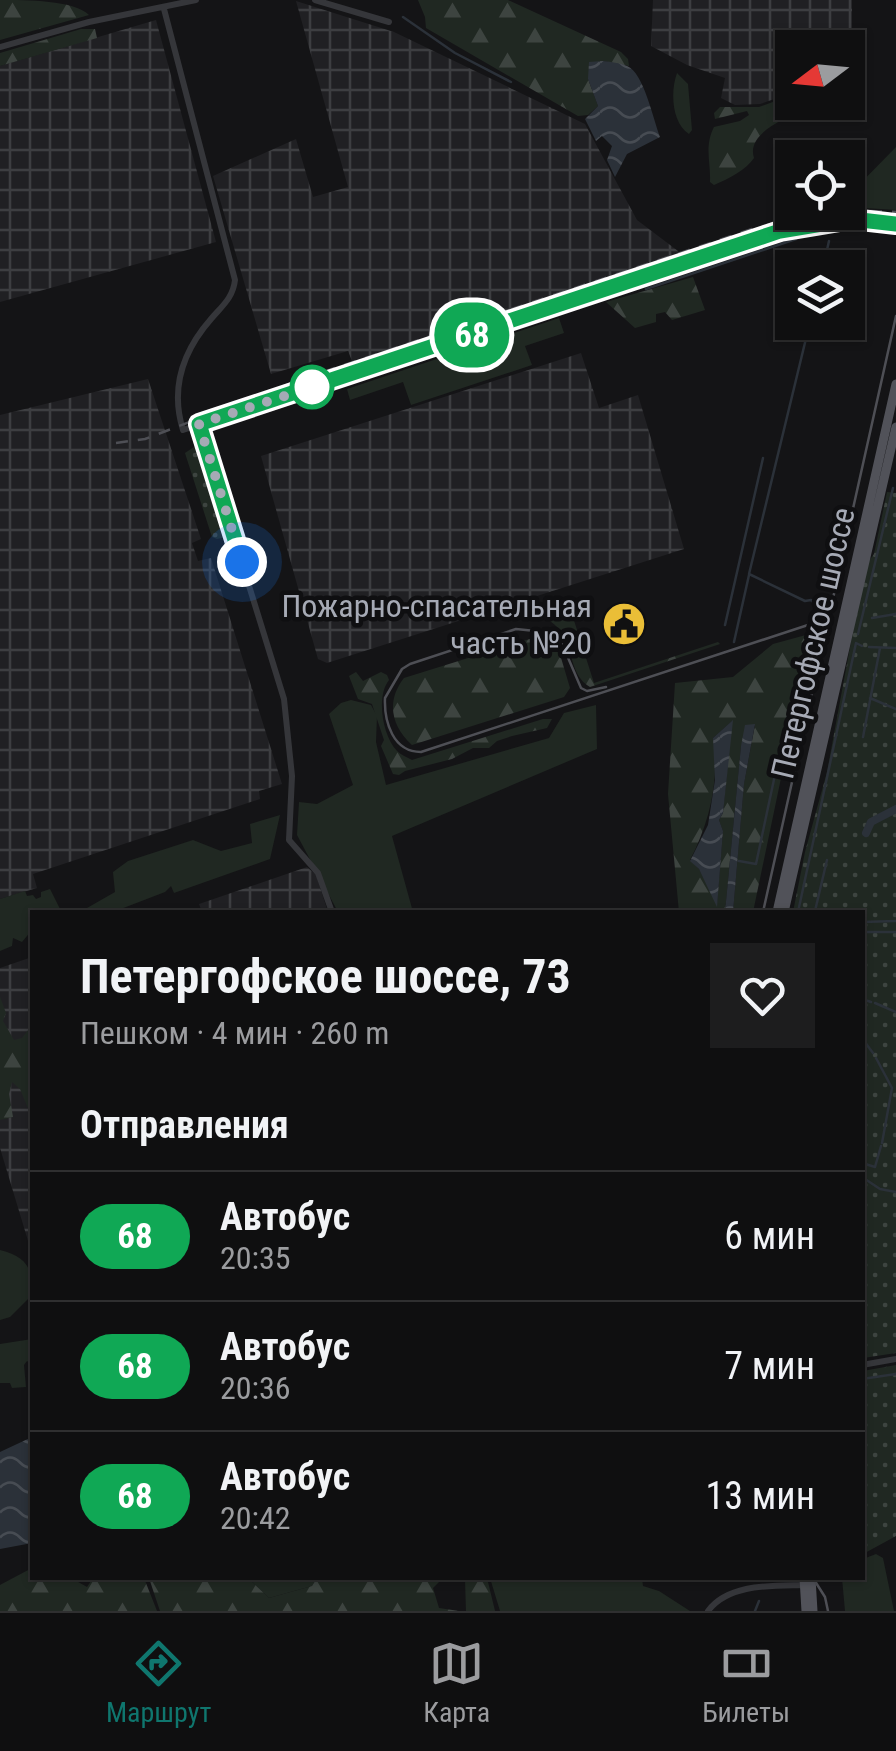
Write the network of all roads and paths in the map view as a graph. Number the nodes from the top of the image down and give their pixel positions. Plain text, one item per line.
1 (196, 0) edge
2 (315, 0) edge
3 (164, 9) junction
4 (389, 22) dead end
5 (0, 47) edge
6 (896, 224) edge
7 (896, 384) edge
8 (199, 424) junction
9 (896, 428) edge
10 (886, 477) edge
11 (331, 910) edge
12 (780, 910) edge
13 (896, 1359) edge
14 (865, 1364) edge
15 (807, 1580) edge
16 (708, 1611) edge
17 (810, 1611) edge

1 - 3 street
2 - 4 street
3 - 5 street
3 - 8 street
6 - 8 street
7 - 10 main road, Петергофское шоссе
8 - 11 street
9 - 10 main road, Петергофское шоссе
10 - 12 main road, Петергофское шоссе
13 - 14 street
15 - 16 street
15 - 17 main road

